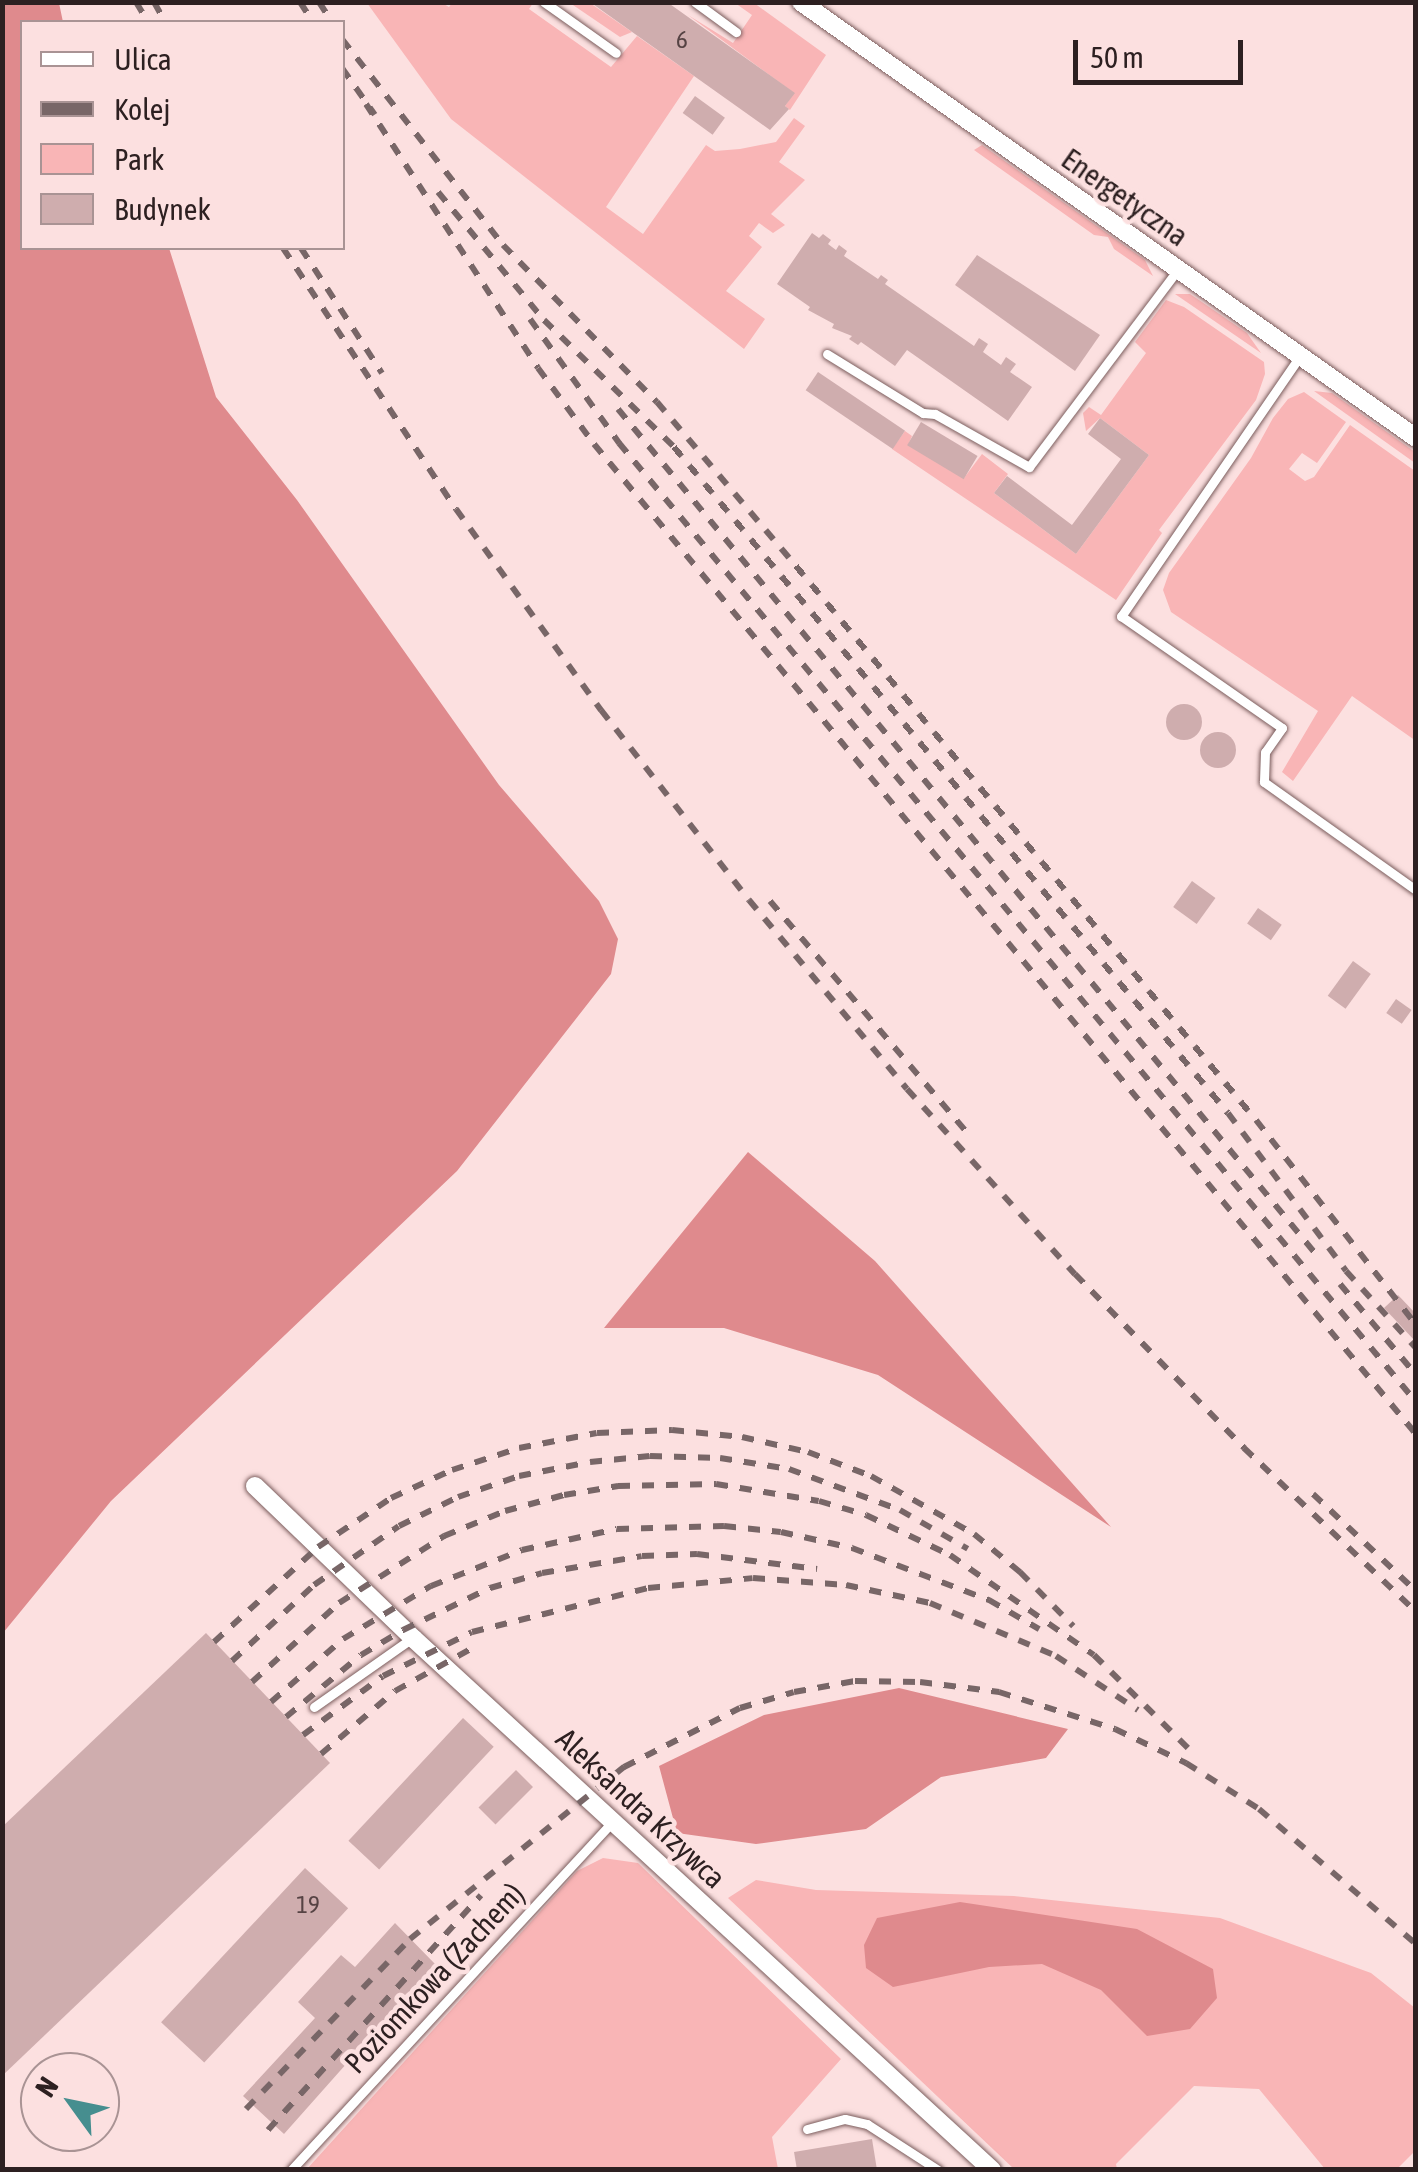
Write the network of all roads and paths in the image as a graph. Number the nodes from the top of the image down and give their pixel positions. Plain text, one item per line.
1 (544, 2) edge
2 (695, 2) edge
3 (801, 2) edge
4 (736, 32) dead end
5 (616, 53) dead end
6 (1178, 269) junction
7 (827, 354) dead end
8 (1300, 356) junction
9 (1416, 438) edge
10 (1416, 890) edge
11 (255, 1486) dead end
12 (412, 1638) junction
13 (314, 1708) dead end
14 (614, 1820) junction
15 (806, 2128) dead end
16 (291, 2170) edge
17 (938, 2170) edge
18 (992, 2170) edge

1 - 5 lane
2 - 4 lane
3 - 6 street, Energetyczna
6 - 7 lane
6 - 8 street, Energetyczna
8 - 9 street, Energetyczna
8 - 10 lane
11 - 12 street, Aleksandra Krzywca
12 - 13 lane
12 - 14 street, Aleksandra Krzywca
14 - 16 lane, Poziomkowa (Zachem)
14 - 18 street, Aleksandra Krzywca
15 - 17 lane

